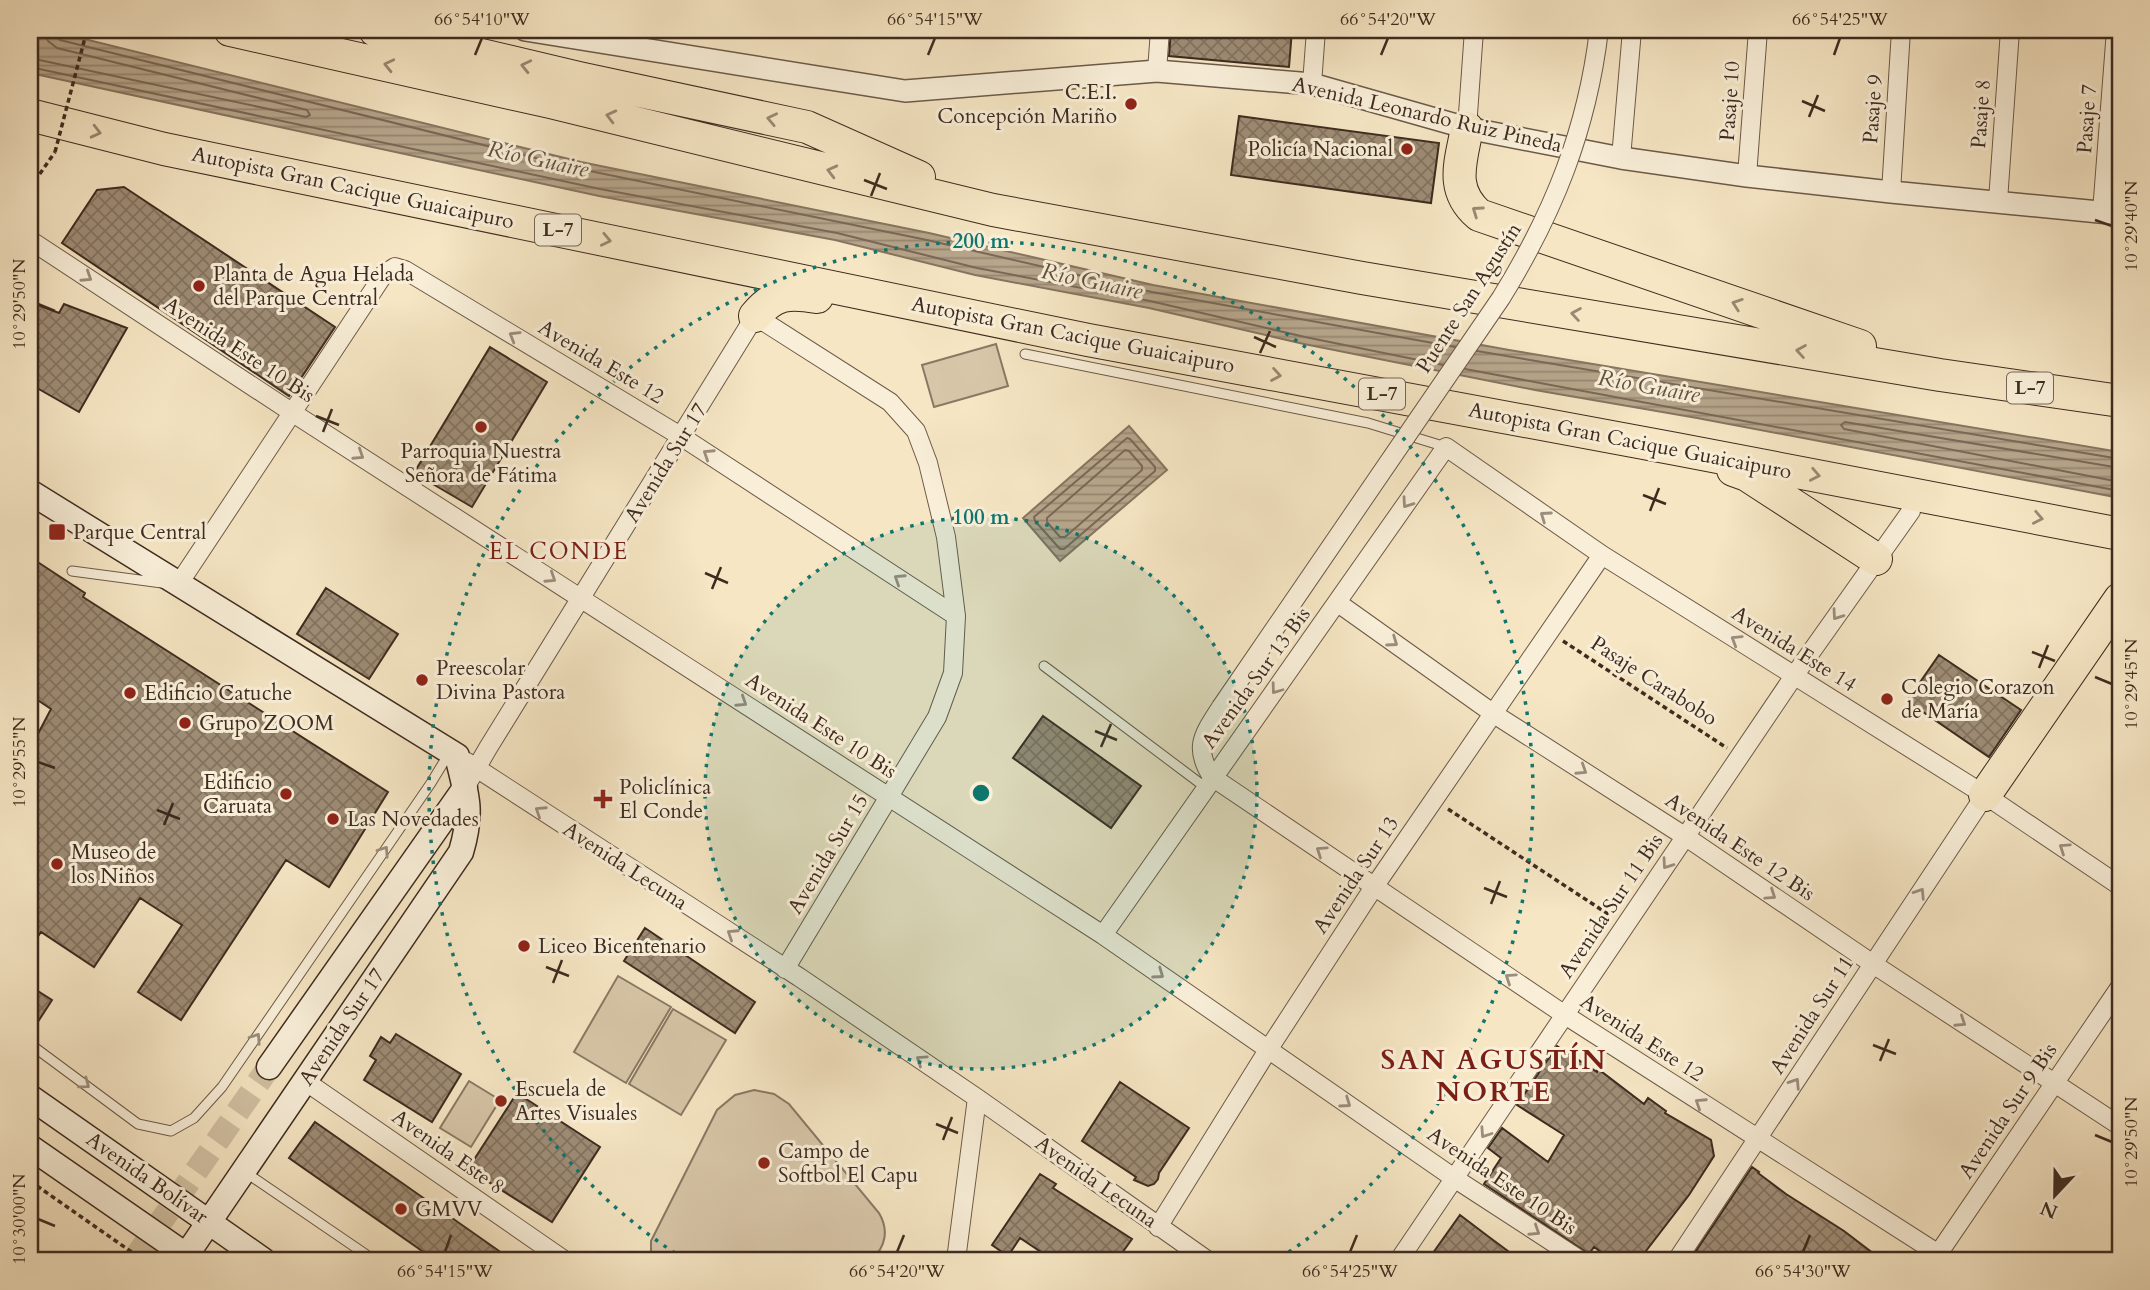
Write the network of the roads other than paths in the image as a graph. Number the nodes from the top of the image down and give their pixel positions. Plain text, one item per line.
1 (230, 30) edge
2 (375, 30) edge
3 (525, 30) edge
4 (1160, 30) edge
5 (1316, 30) edge
6 (1474, 30) edge
7 (1599, 30) edge
8 (1632, 30) edge
9 (1758, 30) edge
10 (1901, 30) edge
11 (2010, 30) edge
12 (2116, 30) edge
13 (1157, 71) junction
14 (1312, 84) junction
15 (30, 115) edge
16 (1467, 128) junction
17 (1621, 158) junction
18 (1747, 176) junction
19 (1891, 192) junction
20 (1998, 201) junction
21 (993, 210) junction
22 (2111, 213) edge
23 (30, 240) edge
24 (755, 316) junction
25 (1088, 340) junction
26 (1025, 354) dead end
27 (1940, 375) junction
28 (2120, 401) edge
29 (293, 414) junction
30 (682, 437) junction
31 (1446, 447) junction
32 (1676, 449) junction
33 (30, 492) edge
34 (1911, 511) dead end
35 (2120, 534) edge
36 (1602, 555) junction
37 (1876, 559) junction
38 (72, 571) dead end
39 (178, 585) junction
40 (582, 598) junction
41 (2120, 598) edge
42 (1338, 603) junction
43 (956, 616) junction
44 (1044, 666) dead end
45 (1794, 676) junction
46 (1494, 713) junction
47 (462, 766) junction
48 (1209, 782) junction
49 (1984, 795) junction
50 (889, 797) junction
51 (446, 816) junction
52 (1686, 837) junction
53 (461, 852) junction
54 (2120, 886) edge
55 (1374, 887) junction
56 (1102, 936) junction
57 (1873, 964) junction
58 (785, 969) junction
59 (2120, 987) edge
60 (1565, 1015) junction
61 (30, 1044) edge
62 (1268, 1050) junction
63 (269, 1067) tunnel mouth
64 (305, 1081) junction
65 (2055, 1084) junction
66 (30, 1097) edge
67 (977, 1098) junction
68 (2120, 1126) edge
69 (1757, 1140) junction
70 (30, 1147) edge
71 (244, 1171) junction
72 (1454, 1178) junction
73 (209, 1222) junction
74 (1158, 1227) junction
75 (1940, 1258) edge
76 (187, 1259) edge
77 (263, 1260) edge
78 (374, 1260) edge
79 (564, 1260) edge
80 (956, 1260) edge
81 (1207, 1260) edge
82 (1399, 1260) edge
83 (1580, 1260) edge
84 (1677, 1260) edge

21 -> 1 highway, L-7
21 -> 2 highway
3 - 13 street, Avenida Leonardo Ruiz Pineda
4 - 13 street
5 - 14 street
6 - 16 street
7 - 48 street, Puente San Agustín, bridge
8 - 17 street
9 - 18 street, Pasaje 10
10 - 19 street, Pasaje 9
11 - 20 street, Pasaje 8
12 - 22 street, Pasaje 7
13 - 14 street, Avenida Leonardo Ruiz Pineda
14 - 16 street, Avenida Leonardo Ruiz Pineda
15 -> 25 highway, Autopista Gran Cacique Guaicaipuro / L-7
16 - 17 street, Avenida Leonardo Ruiz Pineda
27 -> 16 highway
17 - 18 street, Avenida Leonardo Ruiz Pineda
18 - 19 street, Avenida Leonardo Ruiz Pineda
19 - 20 street, Avenida Leonardo Ruiz Pineda
20 - 22 street, Avenida Leonardo Ruiz Pineda
27 -> 21 highway, L-7
23 -> 29 street, Avenida Este 10 Bis
24 - 25 highway
24 - 30 street, Avenida Sur 17
24 - 43 street, Avenida Sur 15
25 -> 32 highway, Autopista Gran Cacique Guaicaipuro / L-7
26 - 31 lane
27 - 28 highway, L-7
30 -> 29 street, Avenida Este 12
29 - 39 street
29 -> 40 street, Avenida Este 10 Bis
30 - 40 street, Avenida Sur 17
43 -> 30 street, Avenida Este 12
36 -> 31 street, Avenida Este 14
31 -> 42 street, Avenida Sur 13 Bis
32 -> 35 highway, Autopista Gran Cacique Guaicaipuro / L-7
32 - 37 highway
33 - 39 main road, Avenida Lecuna
34 - 37 street, Avenida Sur 11 Bis
45 -> 36 street, Avenida Este 14
36 - 46 street, Avenida Sur 13
37 -> 45 street, Avenida Sur 11 Bis
38 - 39 lane
39 - 47 main road, Avenida Lecuna
40 - 47 street, Avenida Sur 17
40 -> 50 street, Avenida Este 10 Bis
41 - 49 highway
42 -> 46 street, Avenida Este 12 Bis
42 -> 48 street, Avenida Sur 13 Bis
43 - 50 street, Avenida Sur 15
44 - 48 lane
45 - 49 street, Avenida Este 14
45 - 52 street, Avenida Sur 11 Bis
46 -> 52 street, Avenida Este 12 Bis
46 - 55 street, Avenida Sur 13
47 - 51 main road, Avenida Sur 17
47 - 53 main road, Avenida Sur 17
58 -> 47 street, Avenida Lecuna
61 -> 47 lane
55 -> 48 street, Avenida Este 12
48 - 56 street, Avenida Sur 13 Bis
54 -> 49 street, Avenida Este 14
57 -> 49 street, Avenida Sur 11
50 - 56 street, Avenida Este 10 Bis
50 - 58 street, Avenida Sur 15
51 - 53 main road
51 - 63 main road, Avenida Sur 17
52 -> 57 street, Avenida Este 12 Bis
52 -> 60 street, Avenida Sur 11 Bis
53 - 64 main road, Avenida Sur 17
60 -> 55 street, Avenida Este 12
55 - 62 street, Avenida Sur 13
56 -> 62 street, Avenida Este 10 Bis
57 -> 65 street, Avenida Este 12 Bis
69 -> 57 street, Avenida Sur 11
67 -> 58 street, Avenida Lecuna
59 - 65 street, Avenida Sur 9 Bis
69 -> 60 street, Avenida Este 12
60 -> 72 street, Avenida Sur 11 Bis
62 -> 72 street, Avenida Este 10 Bis
62 - 74 street, Avenida Sur 13
64 - 71 main road, Avenida Sur 17
64 - 79 street, Avenida Este 8
65 - 68 street, Avenida Este 12 Bis
65 - 75 street, Avenida Sur 9 Bis
66 - 73 main road, Avenida Bolívar
67 - 74 street, Avenida Lecuna
67 - 80 street
69 - 75 street, Avenida Este 12
69 - 84 street, Avenida Sur 11
70 - 76 main road, Avenida Bolívar
71 - 73 main road, Avenida Sur 17
71 - 78 lane
72 - 82 street, Avenida Sur 11 Bis
72 -> 83 street, Avenida Este 10 Bis
73 - 76 main road, Avenida Sur 17
73 - 77 main road, Avenida Bolívar
74 - 81 street, Avenida Lecuna

